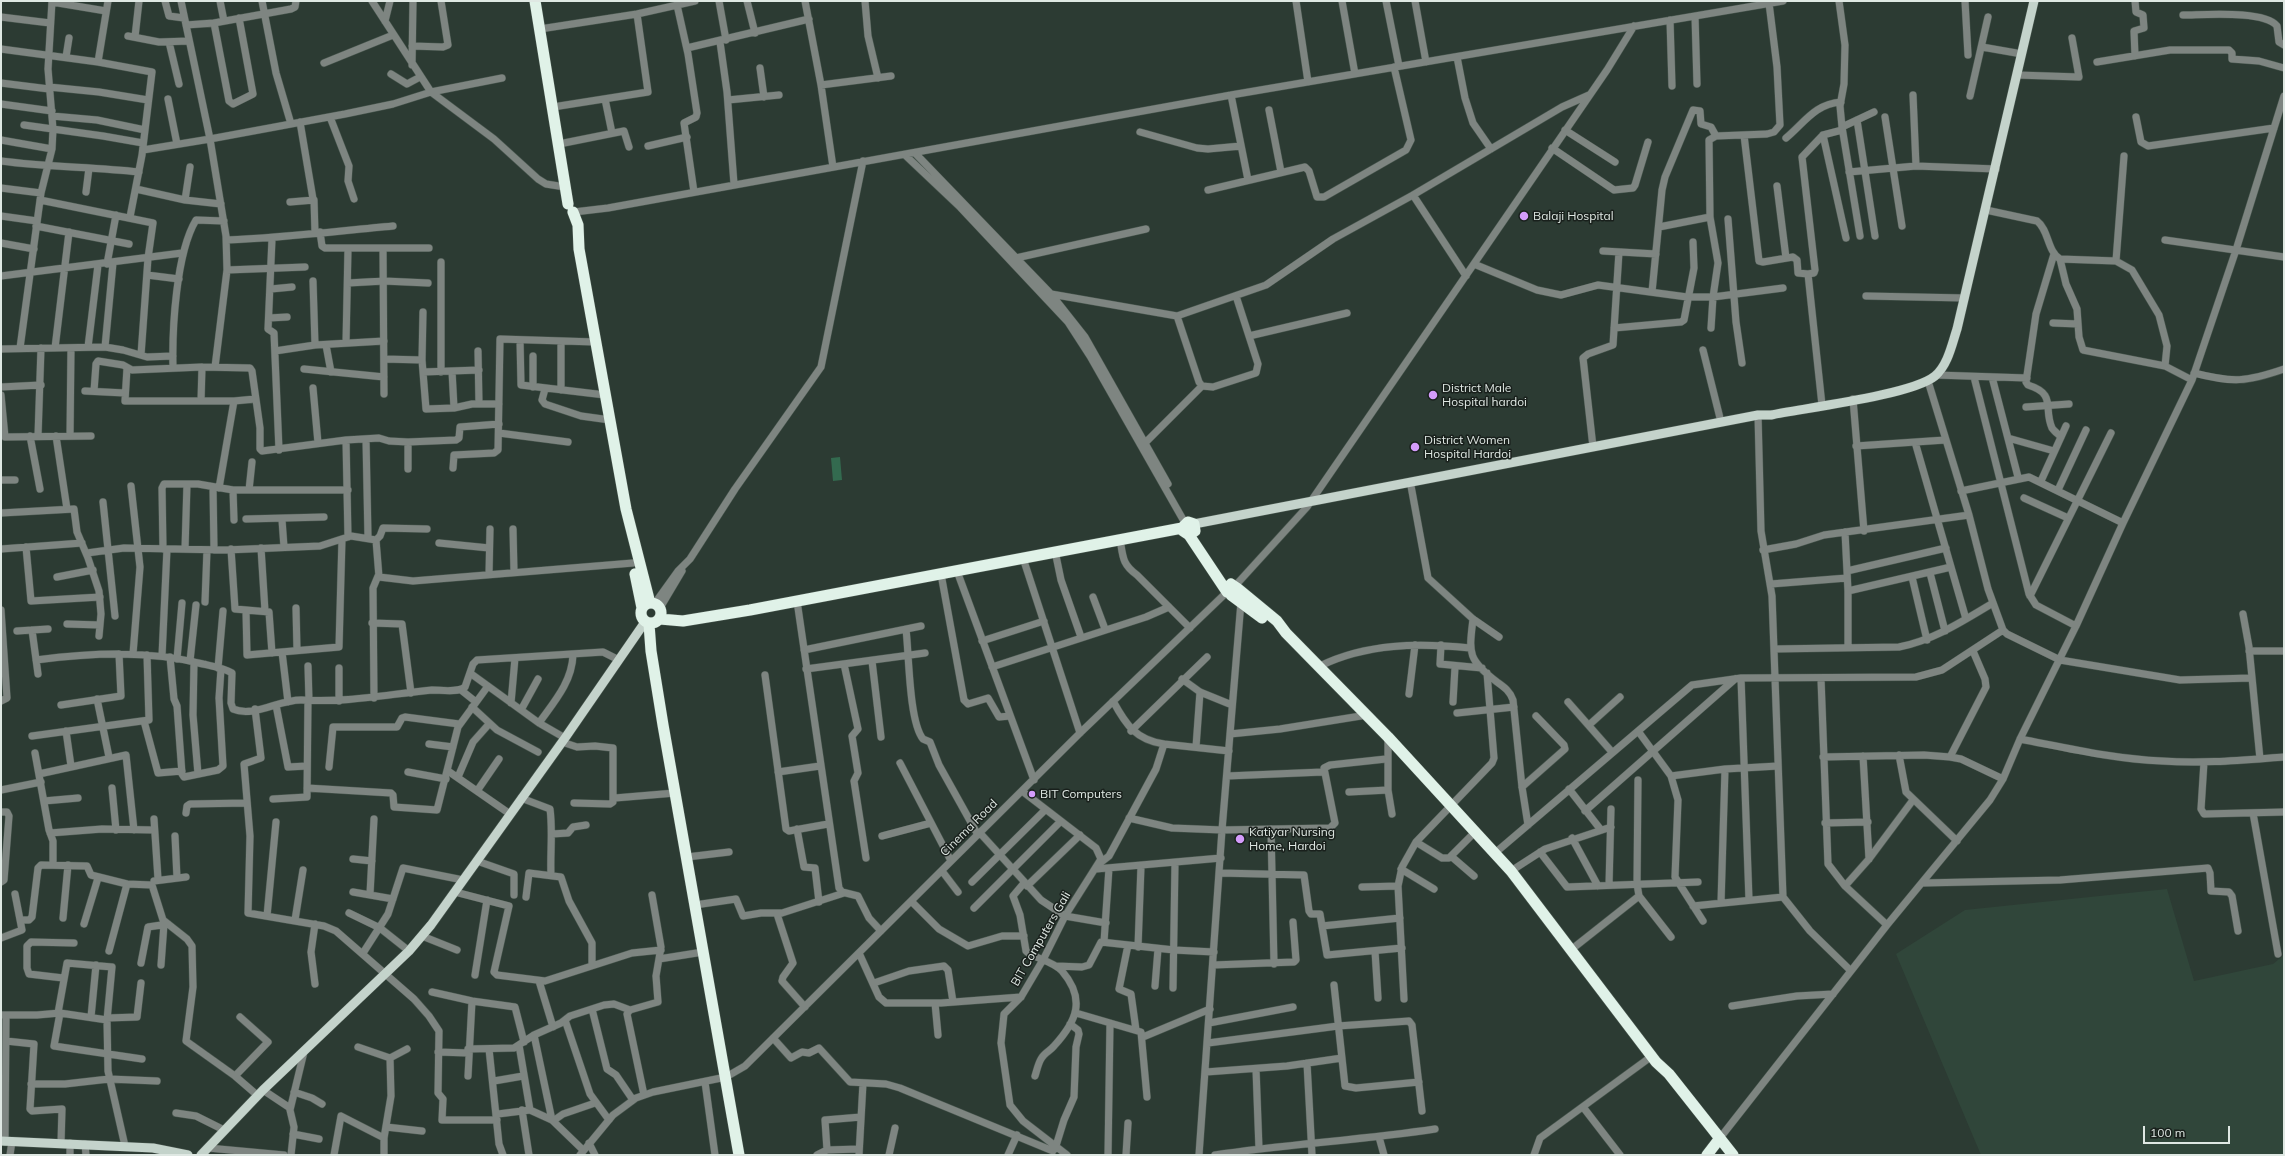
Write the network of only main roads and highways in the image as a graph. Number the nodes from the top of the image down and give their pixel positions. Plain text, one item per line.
1 (535, 1) edge
2 (2034, 1) edge
3 (1758, 417) junction
4 (1309, 504) junction
5 (626, 509) junction
6 (1189, 527) junction
7 (1231, 589) junction
8 (652, 614) junction
9 (1286, 632) junction
10 (1718, 1140) junction
11 (6, 1141) edge
12 (205, 1152) edge
13 (188, 1155) edge
14 (740, 1155) edge
15 (1707, 1155) edge
16 (1726, 1155) edge
17 (1733, 1155) edge

1 - 5 highway
2 - 3 main road
3 - 4 main road
3 - 4 main road
4 - 6 main road
5 - 8 highway
5 - 8 highway
6 - 7 highway
6 - 8 highway
7 - 9 highway
7 - 9 highway
8 - 12 main road
8 - 14 highway
9 - 10 highway
10 - 15 highway
10 - 16 highway
10 - 17 highway
11 - 13 main road

